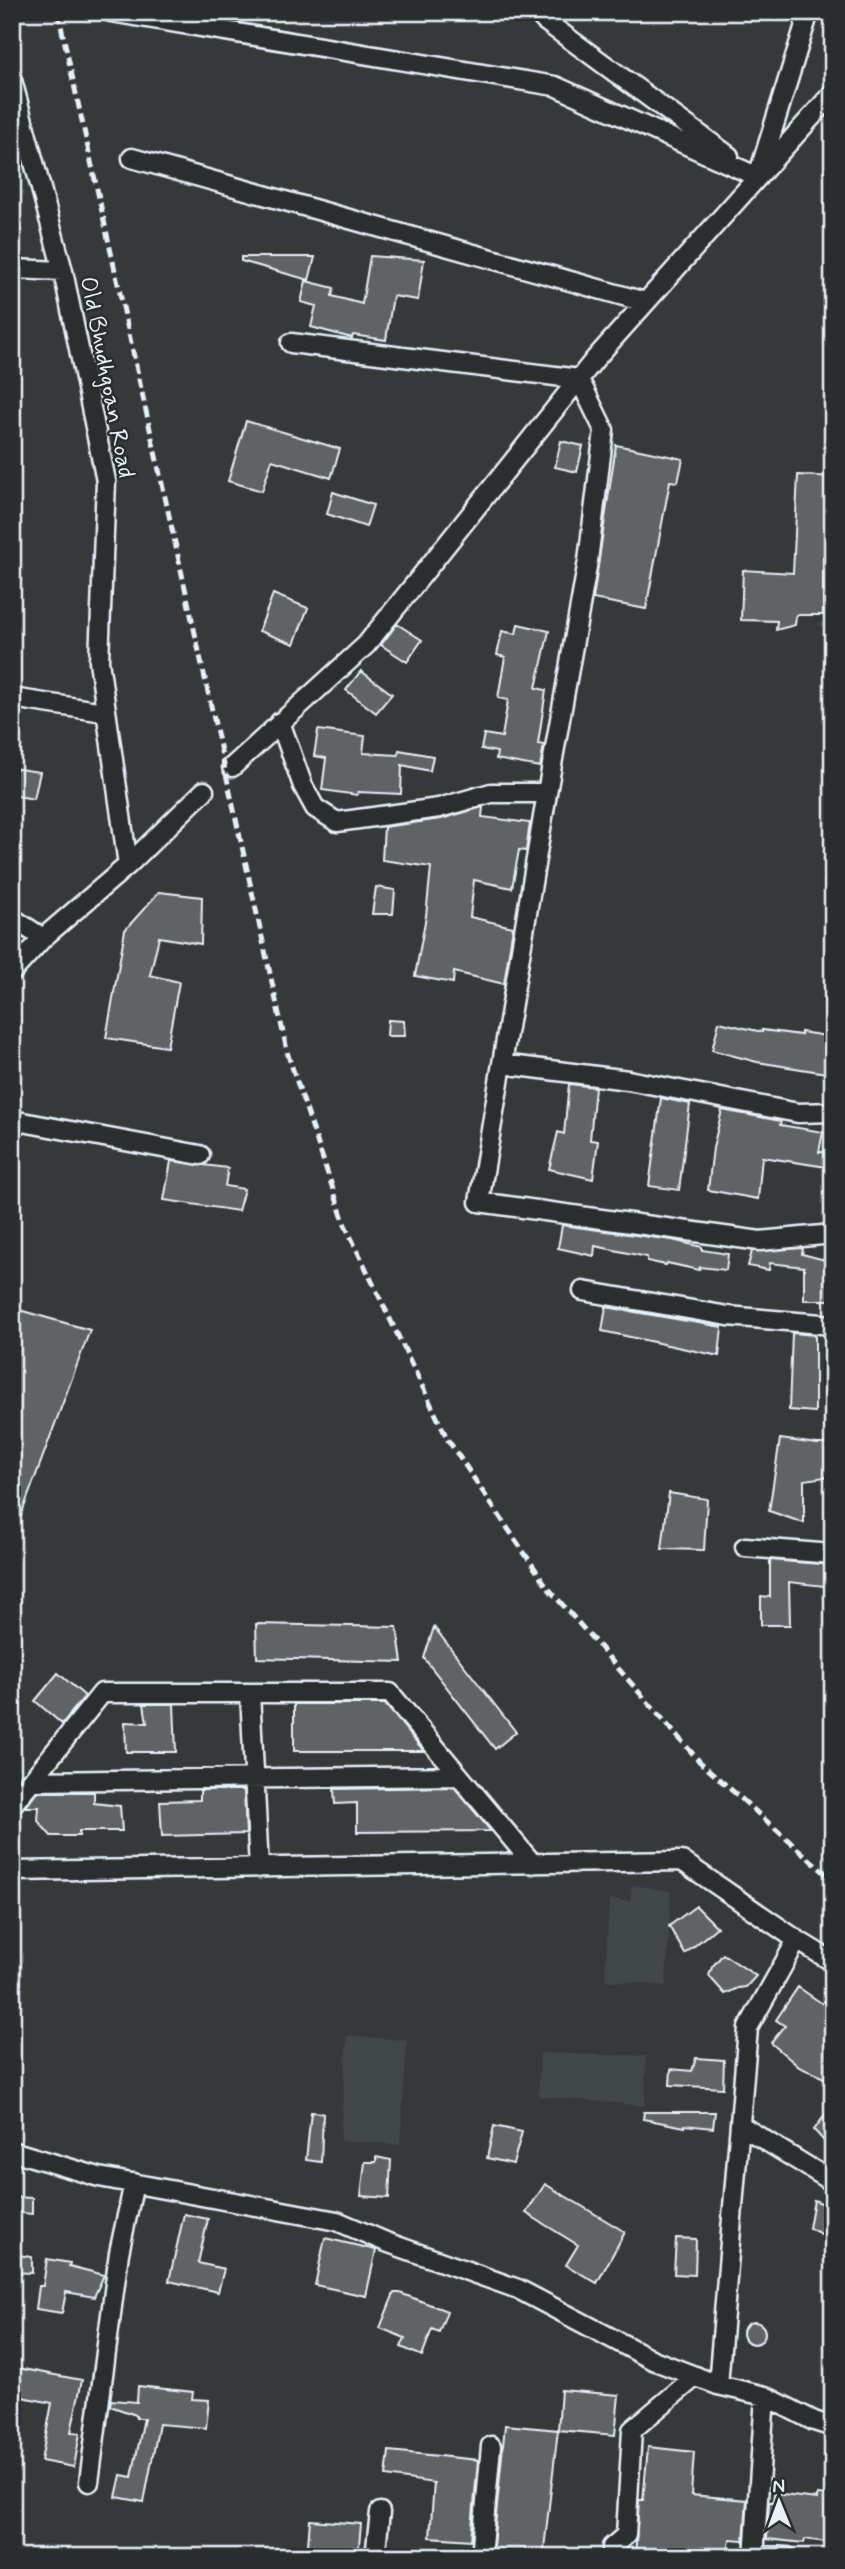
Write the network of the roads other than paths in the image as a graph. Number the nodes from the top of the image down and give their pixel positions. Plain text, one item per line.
1 (111, 12) edge
2 (537, 12) edge
3 (809, 12) edge
4 (12, 80) edge
5 (833, 93) edge
6 (132, 158) dead end
7 (758, 177) junction
8 (12, 269) edge
9 (63, 271) junction
10 (645, 302) junction
11 (292, 343) dead end
12 (579, 379) junction
13 (12, 698) edge
14 (104, 712) junction
15 (281, 722) junction
16 (232, 767) dead end
17 (204, 791) dead end
18 (547, 793) junction
19 (128, 865) junction
20 (12, 918) edge
21 (43, 939) junction
22 (12, 972) edge
23 (502, 1064) junction
24 (833, 1112) edge
25 (12, 1120) edge
26 (200, 1155) dead end
27 (833, 1234) edge
28 (583, 1291) dead end
29 (833, 1325) edge
30 (745, 1547) dead end
31 (833, 1554) edge
32 (250, 1693) junction
33 (459, 1776) junction
34 (254, 1778) junction
35 (30, 1781) junction
36 (12, 1805) edge
37 (533, 1864) junction
38 (259, 1868) junction
39 (12, 1871) edge
40 (797, 1940) junction
41 (833, 1962) edge
42 (740, 2124) junction
43 (12, 2151) edge
44 (833, 2182) edge
45 (134, 2183) junction
46 (696, 2376) junction
47 (718, 2385) junction
48 (765, 2396) junction
49 (833, 2427) edge
50 (491, 2446) dead end
51 (89, 2482) dead end
52 (380, 2512) dead end
53 (754, 2556) edge
54 (375, 2557) edge
55 (481, 2557) edge
56 (611, 2557) edge
57 (787, 2557) edge

1 - 7 street
2 - 7 street
3 - 7 street
4 - 9 street, Old Bhudhgoan Road
5 - 7 street
6 - 10 street
7 - 10 street
8 - 9 street
9 - 14 street, Old Bhudhgoan Road
10 - 12 street
11 - 12 street
12 - 15 street
12 - 18 street
13 - 14 street
14 - 19 street, Old Bhudhgoan Road
15 - 16 street
15 - 18 street
17 - 19 street
18 - 23 street
19 - 21 street
20 - 21 street
21 - 22 street
23 - 24 street
23 - 27 street
25 - 26 street
28 - 29 street
30 - 31 street
32 - 33 street
32 - 34 street
32 - 35 street
33 - 34 street
33 - 37 street
34 - 35 street
34 - 38 street
35 - 36 street
37 - 38 street
37 - 40 street
38 - 39 street
40 - 41 street
40 - 42 street
42 - 44 street
42 - 47 street
43 - 45 street
45 - 46 street
45 - 51 street
46 - 47 street
46 - 56 street
47 - 48 street
48 - 49 street
48 - 53 street
50 - 55 street
52 - 54 street
53 - 57 street

